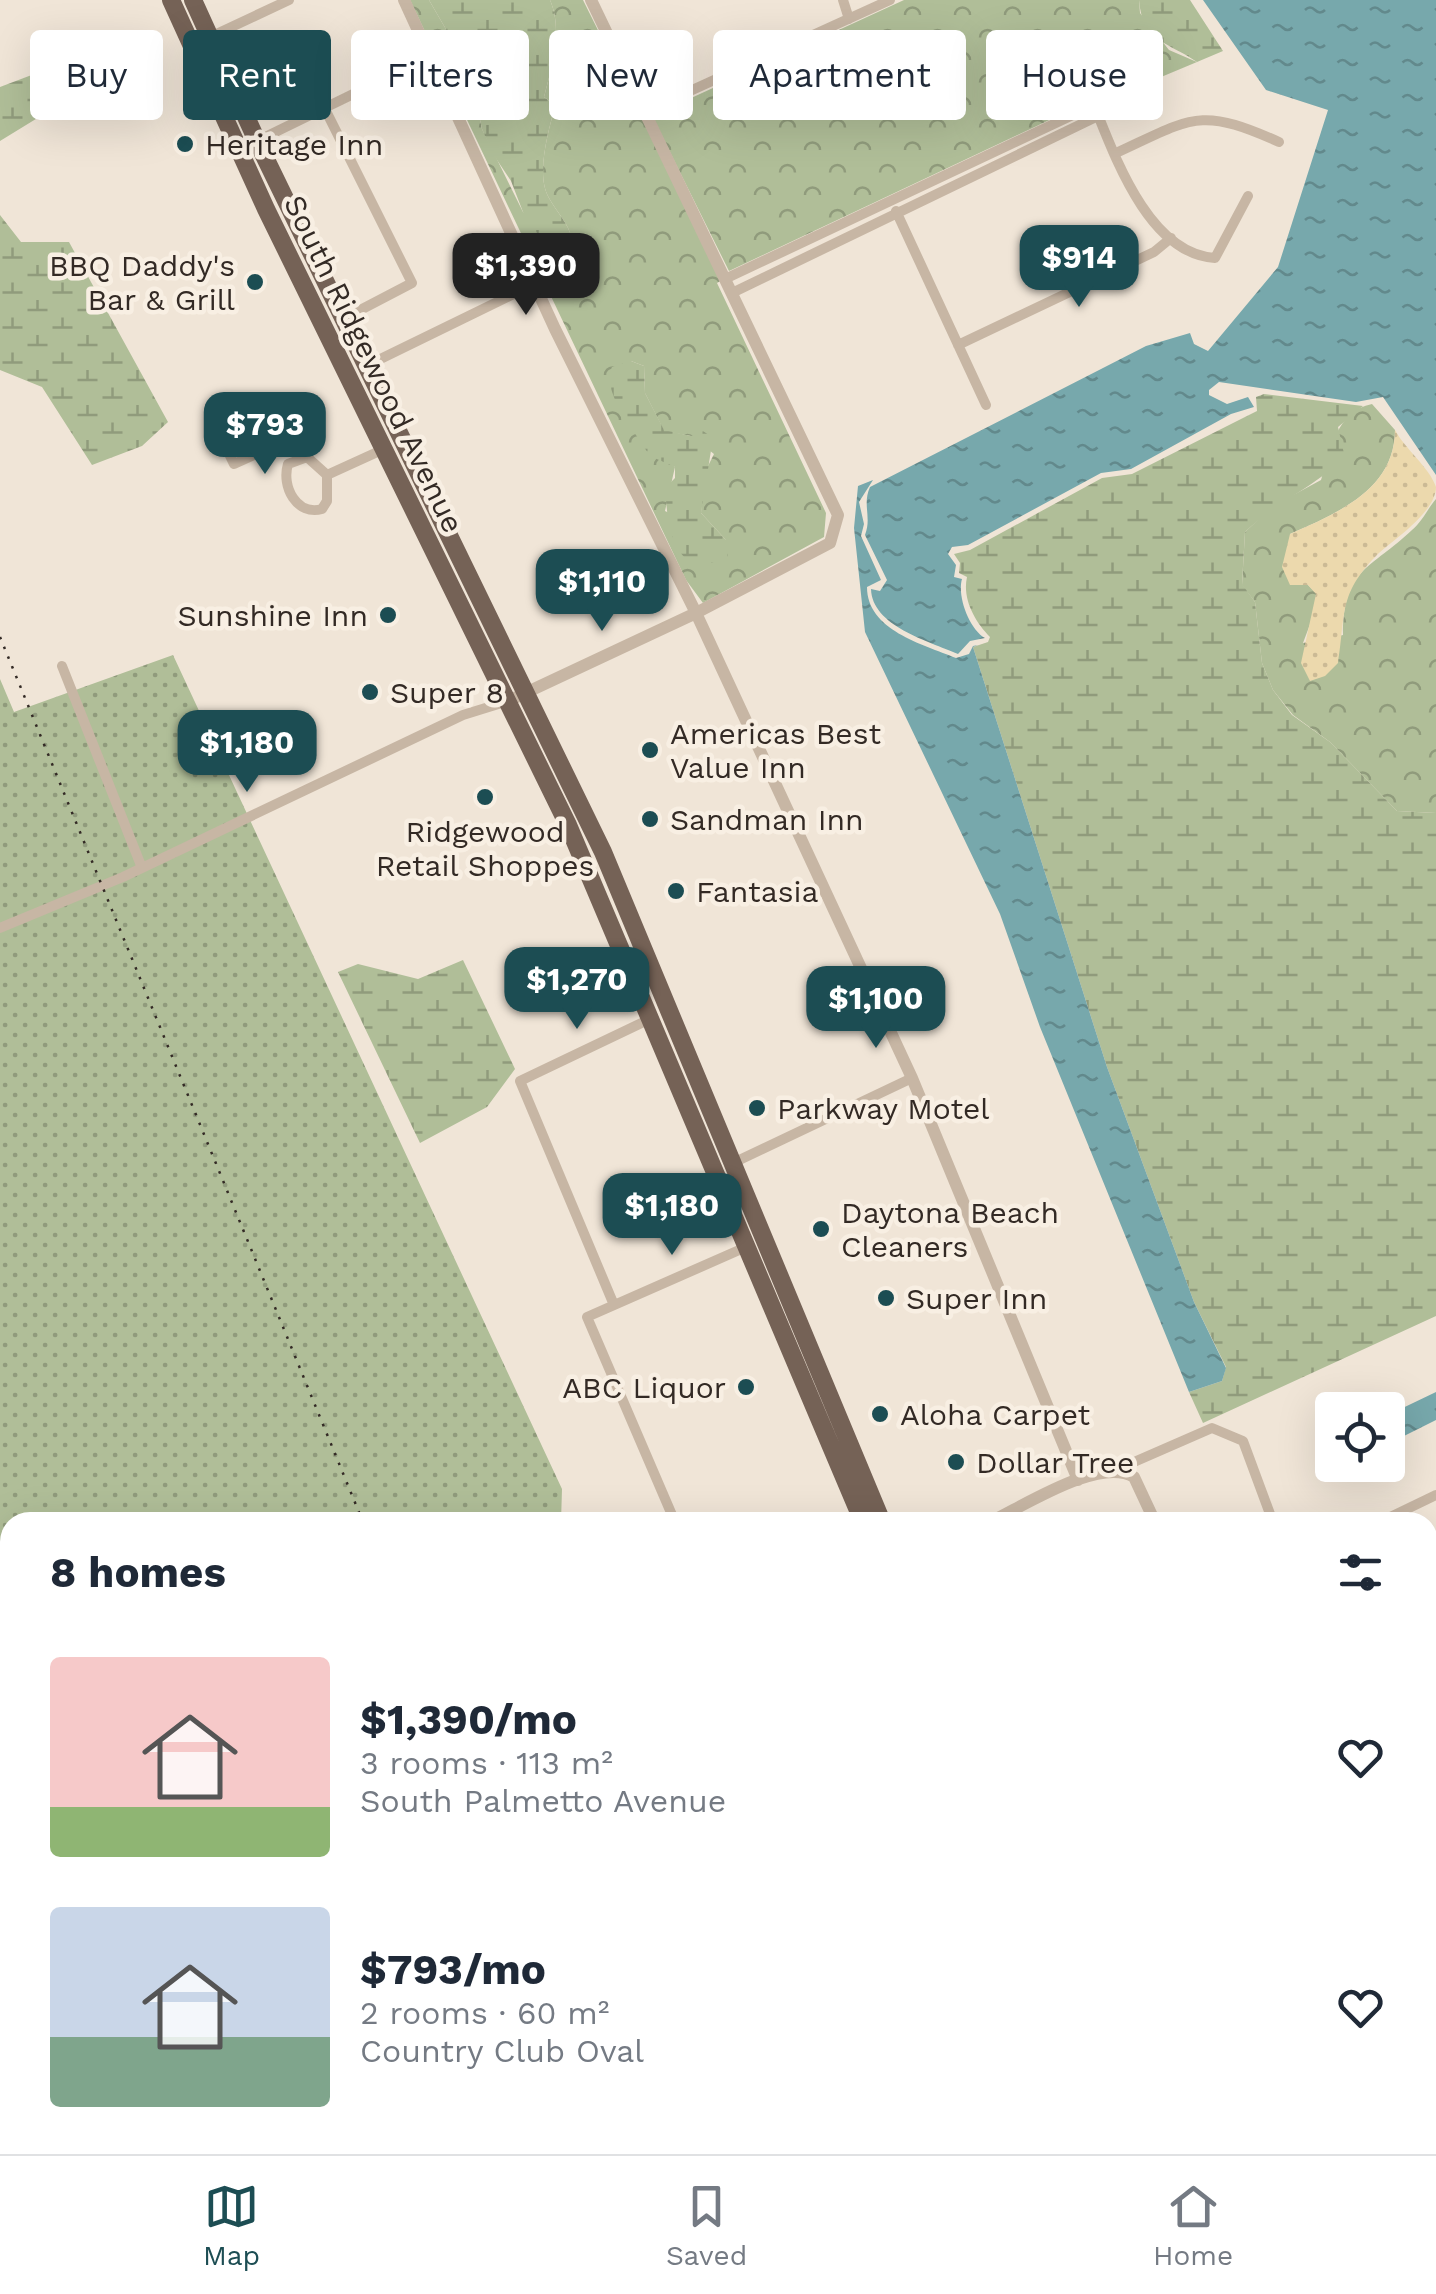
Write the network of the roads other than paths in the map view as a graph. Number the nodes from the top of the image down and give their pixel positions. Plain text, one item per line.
1 (171, 0) edge
2 (193, 0) edge
3 (289, 0) edge
4 (404, 0) edge
5 (591, 0) edge
6 (843, 0) edge
7 (890, 0) edge
8 (849, 19) junction
9 (184, 30) edge
10 (207, 30) edge
11 (225, 30) edge
12 (418, 30) edge
13 (605, 30) edge
14 (693, 90) edge
15 (331, 119) edge
16 (225, 120) edge
17 (231, 120) edge
18 (248, 120) edge
19 (302, 120) edge
20 (460, 120) edge
21 (648, 120) edge
22 (1076, 120) edge
23 (1078, 120) edge
24 (1100, 120) edge
25 (257, 141) junction
26 (1278, 142) dead end
27 (239, 150) junction
28 (1116, 153) junction
29 (272, 173) junction
30 (1248, 196) dead end
31 (891, 201) junction
32 (897, 212) junction
33 (1171, 238) junction
34 (727, 278) junction
35 (534, 284) junction
36 (734, 292) junction
37 (343, 319) junction
38 (958, 345) junction
39 (366, 366) junction
40 (986, 406) dead end
41 (250, 426) dead end
42 (384, 448) junction
43 (256, 454) dead end
44 (326, 474) junction
45 (696, 613) junction
46 (62, 666) dead end
47 (526, 692) junction
48 (508, 701) junction
49 (142, 868) junction
50 (0, 928) edge
51 (652, 1018) junction
52 (686, 1049) junction
53 (912, 1078) junction
54 (733, 1162) junction
55 (748, 1253) junction
56 (786, 1290) junction
57 (614, 1305) junction
58 (1118, 1469) junction
59 (1078, 1480) junction
60 (1436, 1495) edge
61 (671, 1512) edge
62 (859, 1512) edge
63 (878, 1512) edge
64 (1011, 1512) edge
65 (1150, 1512) edge
66 (1269, 1512) edge
67 (1401, 1512) edge

1 - 9 main road, South Ridgewood Avenue
2 - 10 main road, South Ridgewood Avenue
3 - 11 street
4 - 12 street
5 - 13 street
6 - 8 street
7 - 8 street
8 - 14 street
15 - 37 street
16 - 27 main road, South Ridgewood Avenue
17 - 25 main road
18 - 25 main road, South Ridgewood Avenue
19 - 25 street
20 - 35 street
21 - 34 street
22 - 31 street
23 - 32 street
24 - 28 street
25 - 29 main road, South Ridgewood Avenue
26 - 28 street
27 - 29 main road
27 - 42 main road, South Ridgewood Avenue
28 - 33 street
29 - 37 main road, South Ridgewood Avenue
30 - 33 street
31 - 32 street
31 - 34 street
32 - 36 street
32 - 38 street
33 - 38 street
34 - 36 street
35 - 39 street
35 - 45 street
36 - 45 street
37 - 39 main road, South Ridgewood Avenue
38 - 40 street
39 - 47 main road, South Ridgewood Avenue
41 - 43 street
42 - 44 street
42 - 48 main road, South Ridgewood Avenue
44 - 44 street
45 - 47 street
45 - 53 street
46 - 49 street
47 - 48 street
47 - 52 main road, South Ridgewood Avenue
48 - 49 street
48 - 51 main road, South Ridgewood Avenue
49 - 50 street
51 - 52 main road
51 - 55 main road, South Ridgewood Avenue
51 - 57 street
52 - 54 main road, South Ridgewood Avenue
53 - 54 street
53 - 59 street
54 - 56 main road, South Ridgewood Avenue
55 - 56 main road
55 - 57 street
55 - 62 main road, South Ridgewood Avenue
56 - 63 main road, South Ridgewood Avenue
57 - 61 street
58 - 59 street
58 - 65 street
58 - 66 street
59 - 64 street
60 - 67 street

